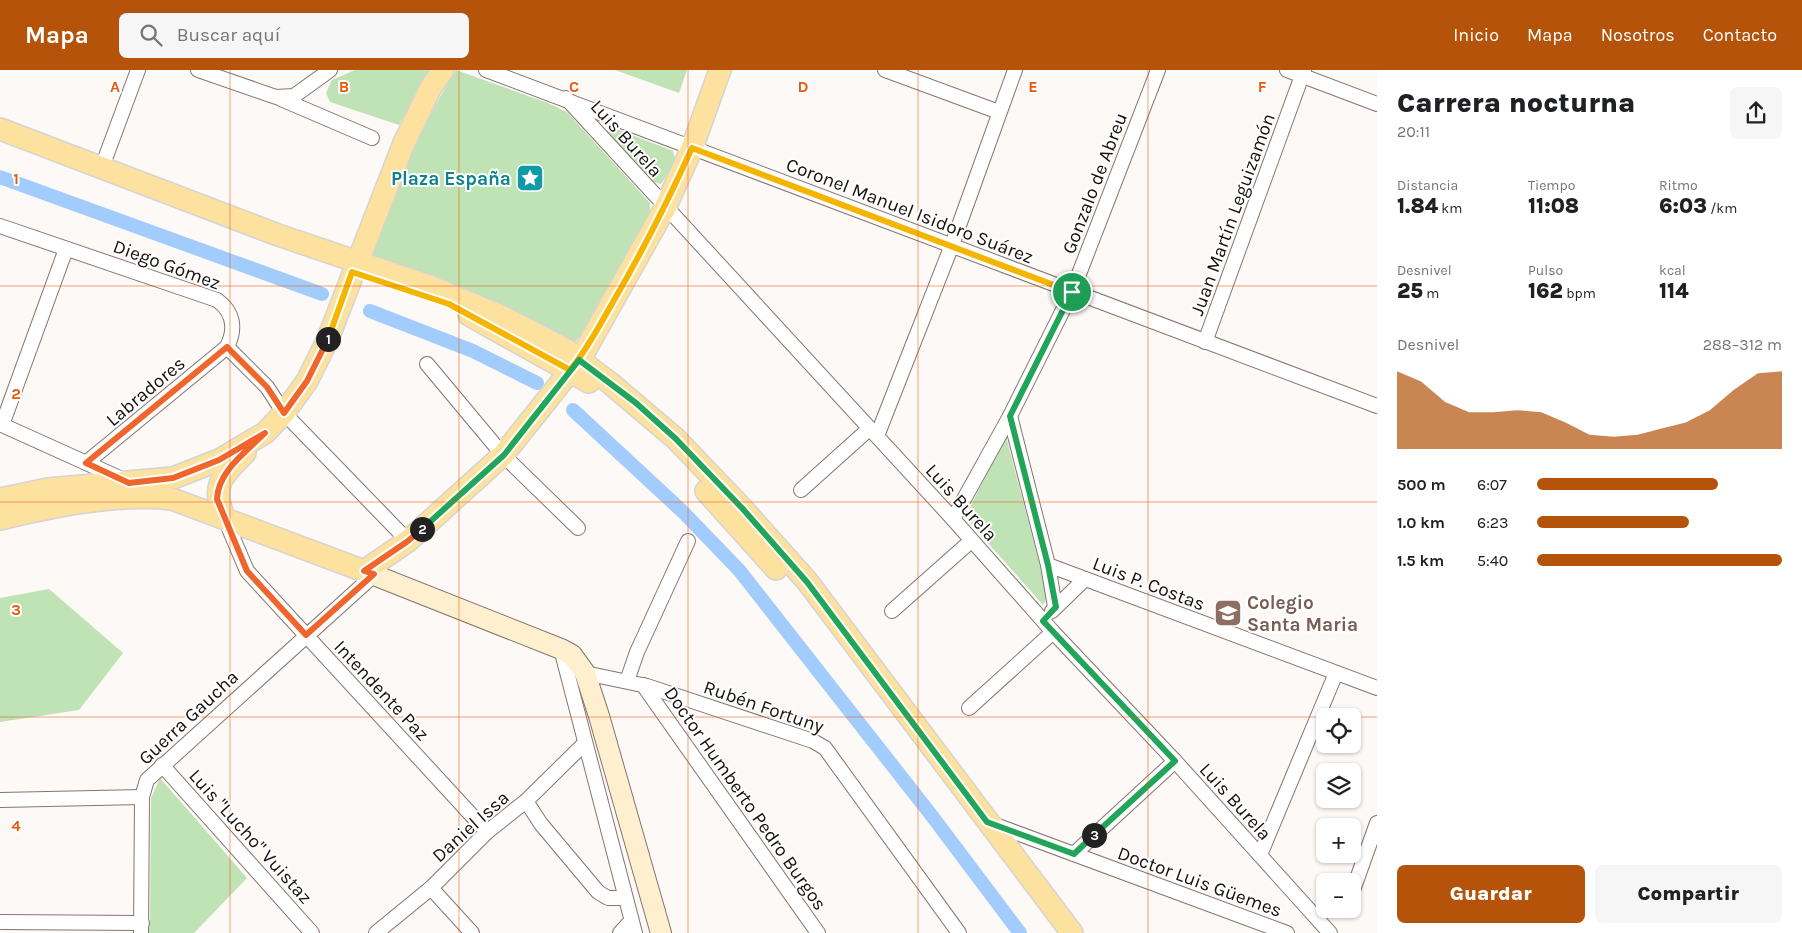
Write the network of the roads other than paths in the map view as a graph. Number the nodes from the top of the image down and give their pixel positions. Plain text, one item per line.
1 (138, 70) edge
2 (198, 70) edge
3 (316, 70) edge
4 (330, 70) edge
5 (486, 70) edge
6 (720, 70) edge
7 (885, 70) edge
8 (1015, 70) edge
9 (1158, 70) edge
10 (1288, 70) edge
11 (1303, 73) edge
12 (437, 78) edge
13 (310, 86) junction
14 (276, 97) junction
15 (566, 98) junction
16 (1377, 104) edge
17 (999, 112) junction
18 (0, 129) edge
19 (0, 136) edge
20 (372, 138) dead end
21 (692, 148) junction
22 (102, 167) junction
23 (665, 208) junction
24 (0, 226) edge
25 (952, 245) junction
26 (66, 249) junction
27 (354, 267) junction
28 (1072, 292) junction
29 (1205, 342) junction
30 (227, 347) junction
31 (427, 364) dead end
32 (574, 365) junction
33 (1377, 406) edge
34 (284, 413) junction
35 (1010, 416) junction
36 (1, 424) edge
37 (265, 433) junction
38 (873, 433) junction
39 (504, 455) junction
40 (86, 463) junction
41 (129, 483) junction
42 (801, 490) dead end
43 (0, 499) edge
44 (0, 519) edge
45 (225, 519) junction
46 (953, 520) junction
47 (578, 528) dead end
48 (408, 541) junction
49 (688, 541) dead end
50 (971, 541) junction
51 (1048, 565) junction
52 (369, 573) junction
53 (1085, 579) junction
54 (1056, 607) junction
55 (892, 611) dead end
56 (1043, 621) junction
57 (1054, 632) junction
58 (306, 635) junction
59 (561, 649) junction
60 (585, 673) junction
61 (1336, 673) junction
62 (628, 681) junction
63 (643, 685) junction
64 (1377, 688) edge
65 (969, 708) dead end
66 (585, 743) junction
67 (1175, 761) junction
68 (162, 765) junction
69 (142, 797) junction
70 (0, 800) edge
71 (526, 801) junction
72 (987, 822) junction
73 (1377, 823) edge
74 (487, 832) junction
75 (1074, 854) junction
76 (1260, 855) junction
77 (1359, 873) edge
78 (431, 888) junction
79 (625, 898) junction
80 (0, 922) edge
81 (633, 927) edge
82 (141, 928) edge
83 (312, 933) edge
84 (376, 933) edge
85 (472, 933) edge
86 (620, 933) edge
87 (661, 933) edge
88 (818, 933) edge
89 (959, 933) edge
90 (1061, 933) edge
91 (1072, 933) edge
92 (1287, 933) edge
93 (1330, 933) edge

1 - 22 street
2 - 14 street
3 - 13 street
4 - 13 street
5 - 15 street, Coronel Manuel Isidoro Suárez
6 - 21 main road
7 - 17 street
8 - 17 street
9 - 28 street, Gonzalo de Abreu
10 - 11 street
11 - 16 street
11 - 29 street, Juan Martín Leguizamón
12 - 27 main road
13 - 14 street
14 - 20 street
15 - 21 street, Coronel Manuel Isidoro Suárez
15 - 23 street, Luis Burela
17 - 25 street
18 - 22 main road
19 - 27 main road
21 - 23 main road
21 - 25 street, Coronel Manuel Isidoro Suárez
22 - 27 main road
23 - 32 main road
23 - 38 street, Luis Burela
24 - 26 street, Diego Gómez
25 - 28 street, Coronel Manuel Isidoro Suárez
25 - 38 street
26 - 30 street, Diego Gómez
26 - 36 street
27 - 32 main road
27 - 34 main road
28 - 29 street, Coronel Manuel Isidoro Suárez
28 - 35 street, Gonzalo de Abreu
29 - 33 street, Coronel Manuel Isidoro Suárez
30 - 34 street
30 - 40 street, Labradores
31 - 39 street
32 - 39 main road
32 - 72 main road
32 - 90 main road
34 - 37 main road
34 - 48 street
35 - 46 street, Gonzalo de Abreu
35 - 51 street
36 - 40 street
37 - 41 main road
37 - 45 main road
38 - 42 street
38 - 46 street, Luis Burela
39 - 47 street
39 - 48 main road
40 - 41 street
41 - 43 main road
44 - 45 main road
45 - 52 main road
45 - 58 street, Intendente Paz
46 - 50 street, Luis Burela
48 - 52 main road
49 - 62 street
50 - 55 street
50 - 56 street, Luis Burela
51 - 53 street, Luis P. Costas
51 - 54 street
52 - 58 street, Guerra Gaucha
52 - 59 main road
53 - 54 street
53 - 61 street, Luis P. Costas
54 - 56 street
56 - 57 street, Luis Burela
57 - 65 street
57 - 67 street, Luis Burela
58 - 68 street, Guerra Gaucha
58 - 74 street, Intendente Paz
59 - 60 main road
59 - 66 street
60 - 62 street, Rubén Fortuny
60 - 87 main road
61 - 64 street, Luis P. Costas
61 - 76 street
62 - 63 street, Rubén Fortuny
63 - 88 street, Doctor Humberto Pedro Burgos
63 - 89 street, Rubén Fortuny
66 - 71 street, Daniel Issa
66 - 79 street
67 - 75 street
67 - 76 street, Luis Burela
68 - 69 street, Guerra Gaucha
68 - 83 street, Luis "Lucho" Vuistaz
69 - 70 street
69 - 82 street
71 - 74 street, Daniel Issa
71 - 79 street
72 - 75 street, Doctor Luis Güemes
72 - 91 main road
73 - 77 street
74 - 78 street, Daniel Issa
75 - 92 street, Doctor Luis Güemes
76 - 93 street, Luis Burela
78 - 84 street, Daniel Issa
78 - 85 street
79 - 81 street
80 - 82 street
81 - 86 street

